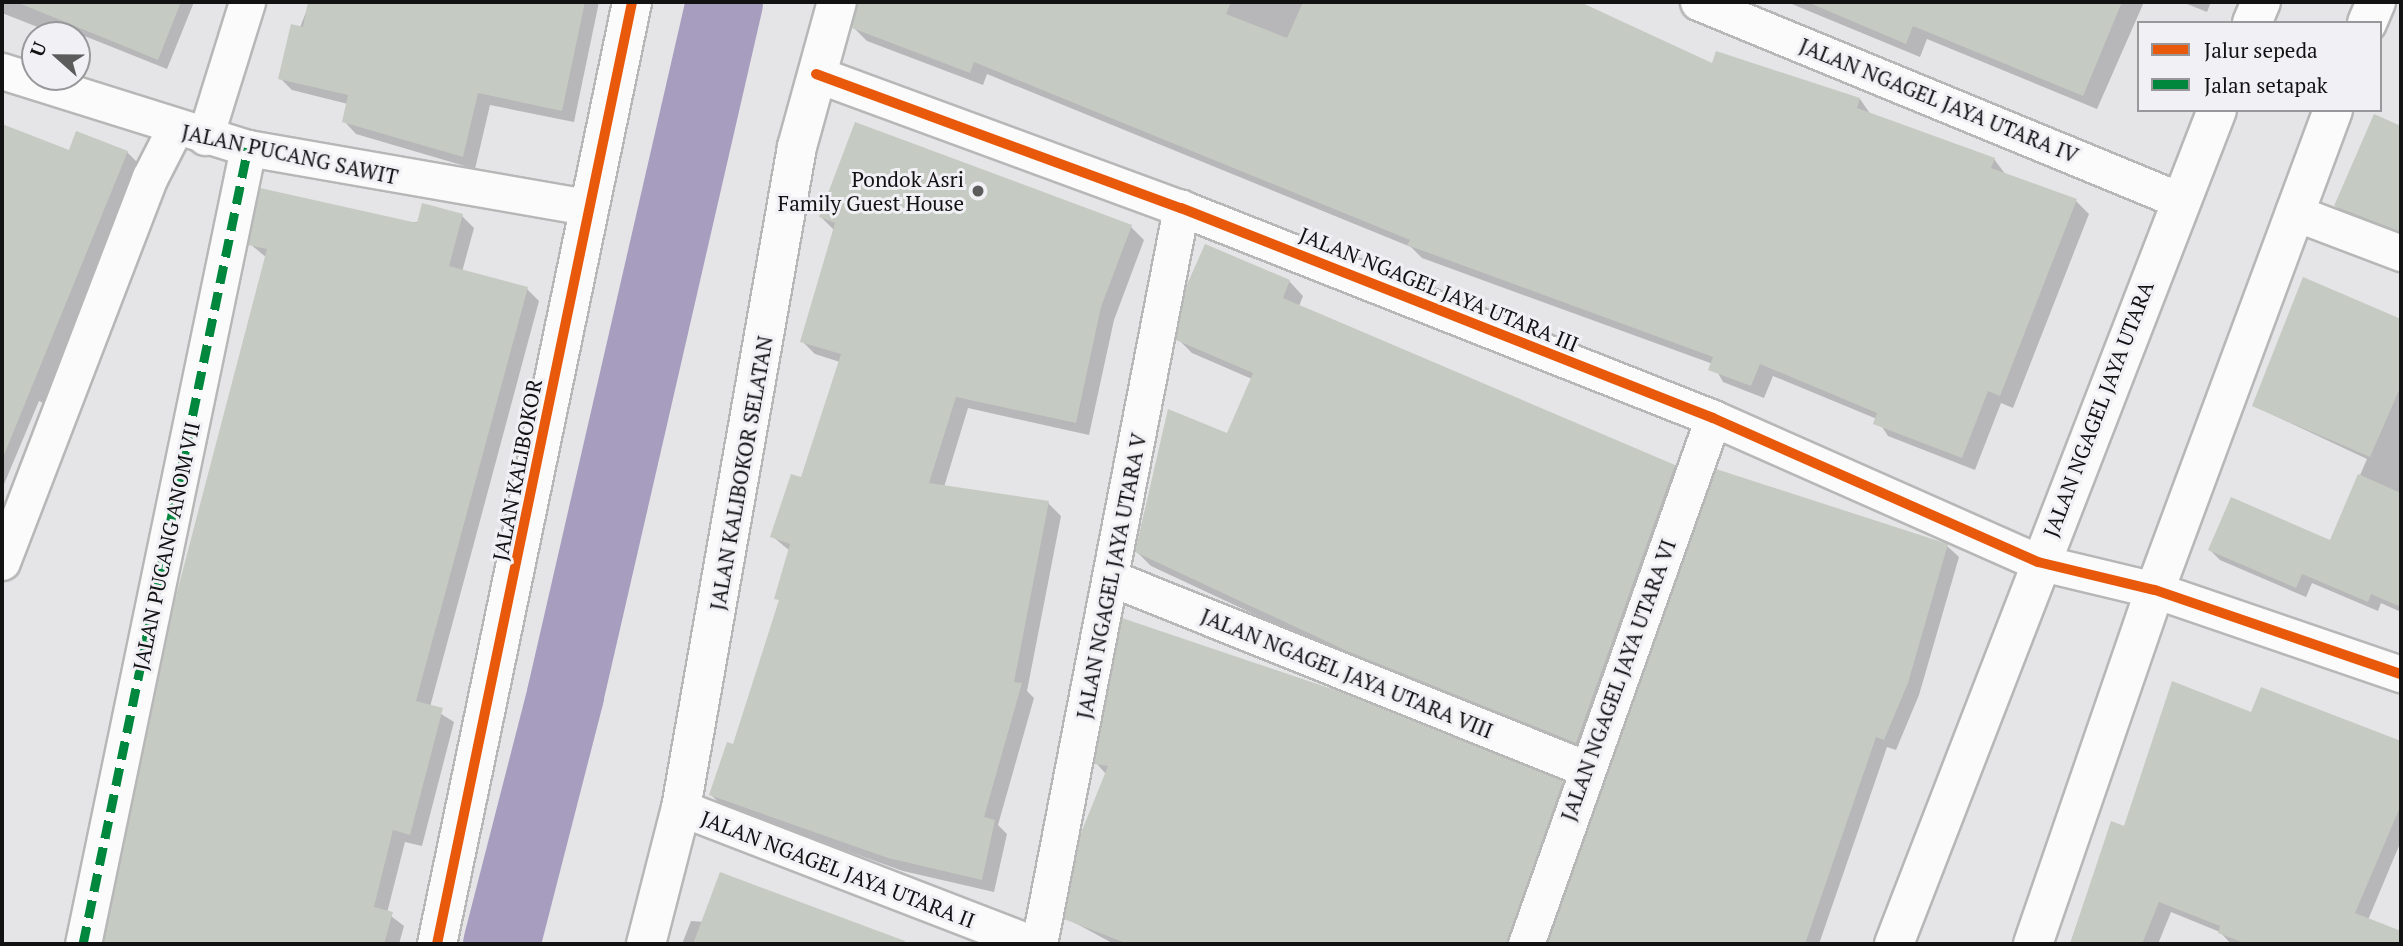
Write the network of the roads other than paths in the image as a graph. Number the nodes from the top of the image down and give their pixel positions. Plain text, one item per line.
1 (247, 2) edge
2 (632, 2) edge
3 (837, 2) edge
4 (1698, 2) edge
5 (2261, 2) edge
6 (2376, 2) edge
7 (2253, 21) edge
8 (2368, 21) edge
9 (2, 71) edge
10 (816, 74) junction
11 (2216, 112) edge
12 (2332, 112) edge
13 (190, 134) junction
14 (248, 149) junction
15 (2179, 200) junction
16 (585, 207) junction
17 (1181, 208) junction
18 (2293, 212) junction
19 (2401, 253) edge
20 (1713, 418) junction
21 (2, 562) edge
22 (2038, 562) junction
23 (1111, 578) junction
24 (2155, 590) junction
25 (2401, 674) edge
26 (1584, 768) junction
27 (681, 808) junction
28 (83, 944) edge
29 (437, 944) edge
30 (646, 944) edge
31 (1034, 944) edge
32 (1040, 944) edge
33 (1526, 944) edge
34 (1894, 944) edge
35 (2033, 944) edge

1 - 13 street
2 - 16 street, JALAN KALIBOKOR
3 - 10 street, JALAN KALIBOKOR SELATAN
4 - 15 street, JALAN NGAGEL JAYA UTARA IV
5 - 7 street
6 - 8 street
9 - 13 street, JALAN PUCANG SAWIT
10 - 17 street, JALAN NGAGEL JAYA UTARA III
10 - 27 street, JALAN KALIBOKOR SELATAN
11 - 15 street, JALAN NGAGEL JAYA UTARA
12 - 18 street
13 - 14 street, JALAN PUCANG SAWIT
13 - 21 street
14 - 16 street, JALAN PUCANG SAWIT
14 - 28 street, JALAN PUCANG ANOM VII
15 - 22 street, JALAN NGAGEL JAYA UTARA
16 - 29 street, JALAN KALIBOKOR
17 - 20 street, JALAN NGAGEL JAYA UTARA III
17 - 23 street, JALAN NGAGEL JAYA UTARA V
18 - 19 street
18 - 24 street
20 - 22 street, JALAN NGAGEL JAYA UTARA III
20 - 26 street, JALAN NGAGEL JAYA UTARA VI
22 - 24 street, JALAN NGAGEL JAYA UTARA III
22 - 34 street, JALAN NGAGEL JAYA UTARA
23 - 26 street, JALAN NGAGEL JAYA UTARA VIII
23 - 32 street, JALAN NGAGEL JAYA UTARA V
24 - 25 street, JALAN NGAGEL JAYA UTARA III
24 - 35 street
26 - 33 street, JALAN NGAGEL JAYA UTARA VI
27 - 30 street, JALAN KALIBOKOR SELATAN
27 - 31 street, JALAN NGAGEL JAYA UTARA II

